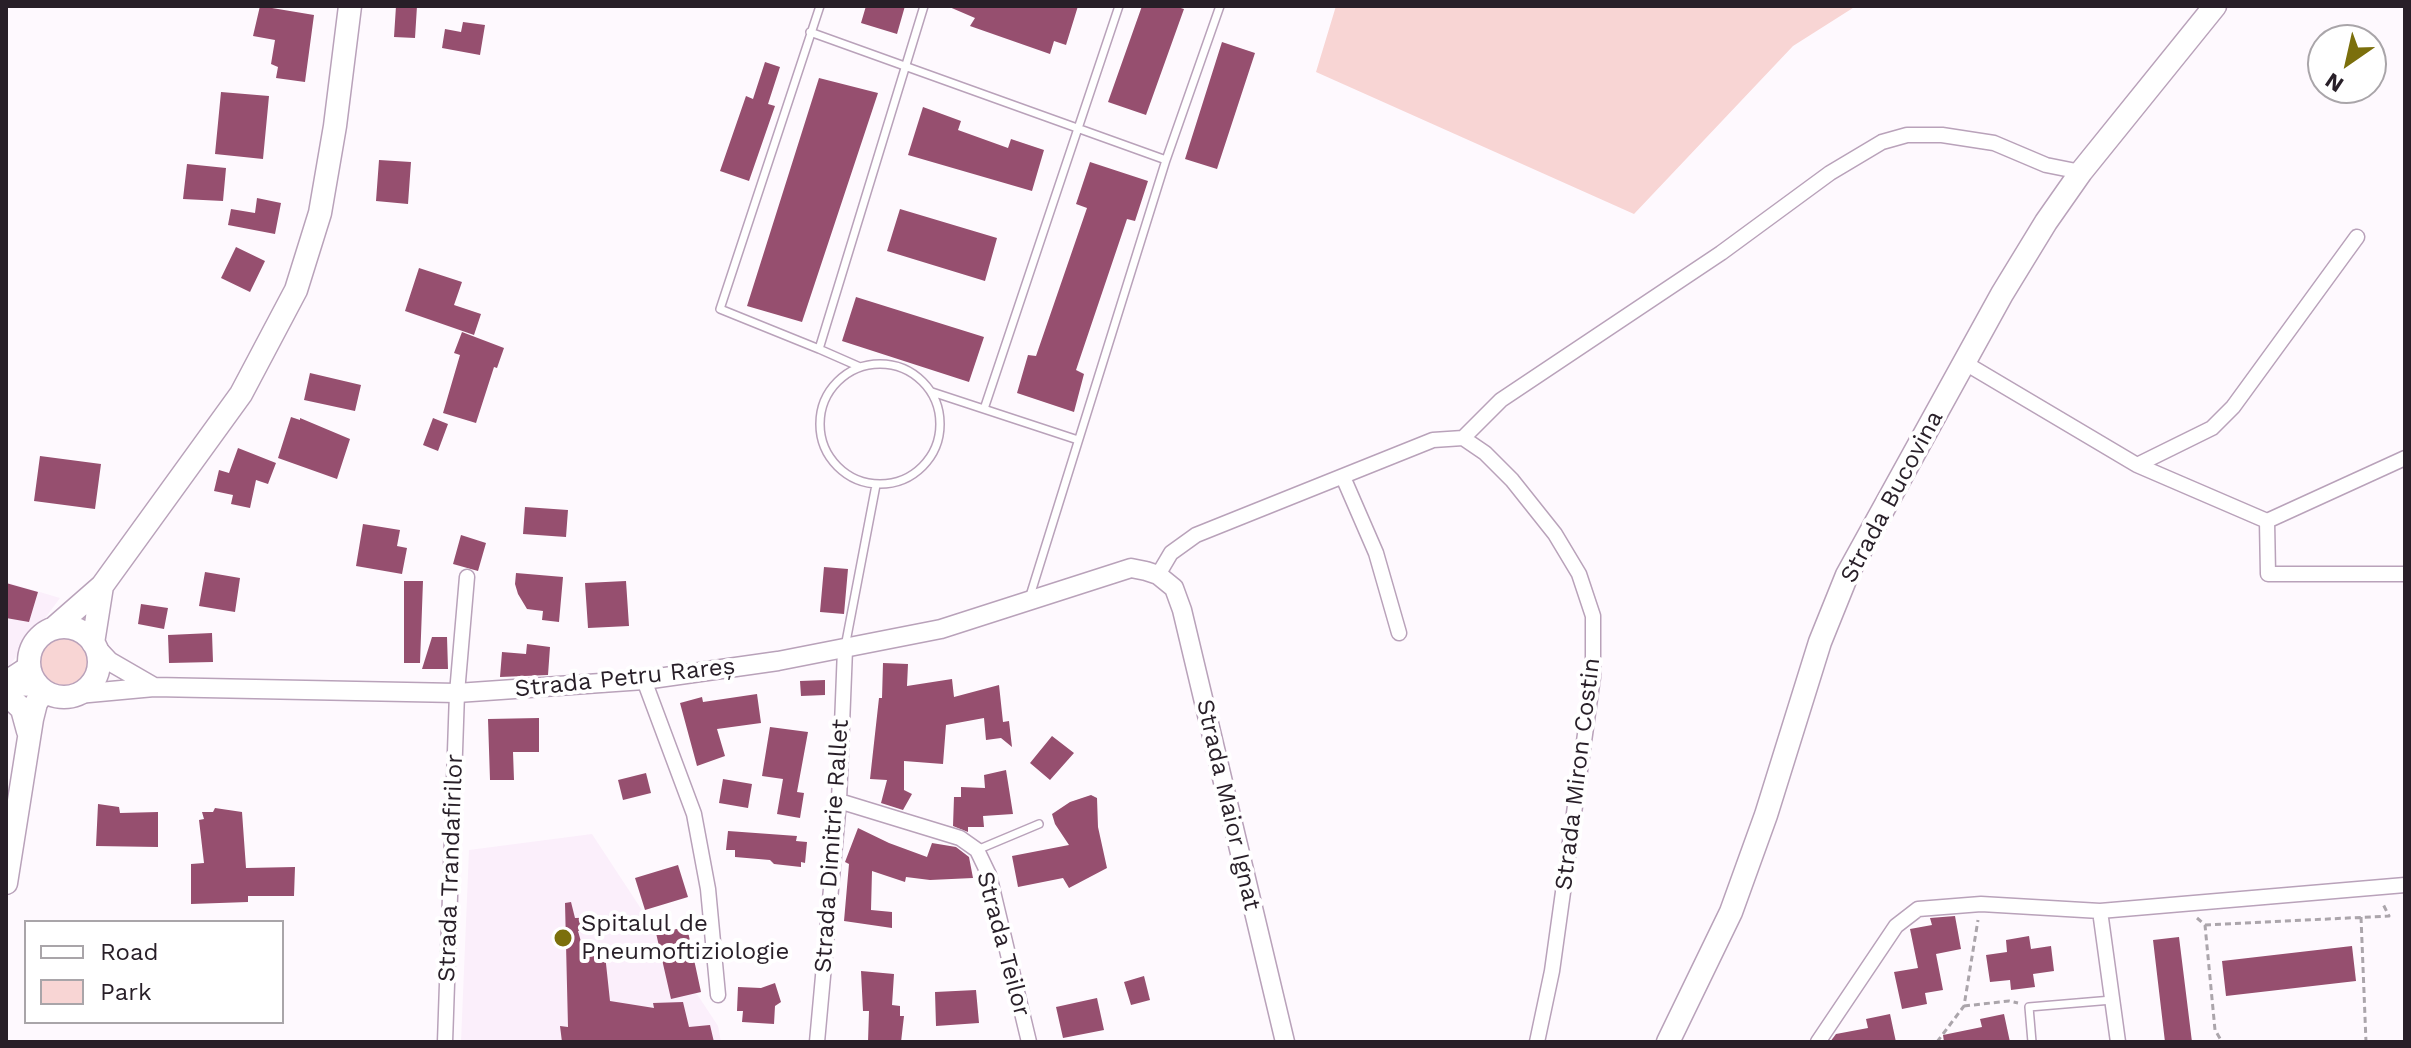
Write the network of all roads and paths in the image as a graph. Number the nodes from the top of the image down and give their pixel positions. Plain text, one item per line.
1 (350, 6) edge
2 (820, 6) edge
3 (924, 6) edge
4 (1119, 6) edge
5 (1220, 6) edge
6 (2215, 6) edge
7 (810, 32) junction
8 (906, 65) junction
9 (1076, 129) junction
10 (1166, 160) junction
11 (2081, 172) junction
12 (2357, 237) dead end
13 (819, 349) junction
14 (1965, 363) junction
15 (860, 367) junction
16 (932, 392) junction
17 (984, 409) junction
18 (1463, 438) junction
19 (1078, 440) junction
20 (2405, 458) edge
21 (2137, 465) junction
22 (1343, 477) junction
23 (876, 485) junction
24 (2267, 521) junction
25 (2405, 574) edge
26 (1158, 575) junction
27 (467, 577) dead end
28 (102, 586) junction
29 (1028, 601) junction
30 (54, 628) junction
31 (1399, 633) dead end
32 (94, 644) junction
33 (845, 649) junction
34 (29, 665) junction
35 (6, 680) edge
36 (644, 680) junction
37 (6, 686) edge
38 (154, 687) junction
39 (55, 692) junction
40 (457, 693) junction
41 (6, 694) edge
42 (30, 740) junction
43 (839, 801) junction
44 (1039, 824) dead end
45 (977, 850) junction
46 (6, 883) edge
47 (2405, 885) edge
48 (2374, 888) junction
49 (2178, 903) junction
50 (1981, 904) junction
51 (2100, 911) junction
52 (2361, 917) junction
53 (2205, 925) junction
54 (718, 995) dead end
55 (2112, 1000) junction
56 (1964, 1006) junction
57 (2029, 1007) junction
58 (445, 1042) edge
59 (817, 1042) edge
60 (1029, 1042) edge
61 (1285, 1042) edge
62 (1537, 1042) edge
63 (1668, 1042) edge
64 (1818, 1042) edge
65 (1937, 1042) edge
66 (2032, 1042) edge
67 (2118, 1042) edge
68 (2222, 1042) edge
69 (2366, 1042) edge

1 - 28 main road
2 - 7 lane
3 - 8 lane
4 - 9 lane
5 - 10 lane
6 - 11 main road, Strada Bucovina
7 - 8 lane
7 - 13 lane
8 - 9 lane
8 - 13 lane
9 - 10 lane
9 - 17 lane
10 - 19 lane
11 - 14 main road, Strada Bucovina
11 - 18 street
12 - 21 street
13 - 15 lane
14 - 21 street
14 - 63 main road, Strada Bucovina
15 - 16 lane
15 - 23 lane
16 - 17 lane
16 - 23 lane
17 - 19 lane
18 - 22 street
18 - 62 street, Strada Miron Costin
19 - 29 lane
20 - 24 street
21 - 24 street
22 - 26 street
22 - 31 street
23 - 33 lane
24 - 25 street
26 - 29 street, Strada Petru Rareș
26 - 61 street, Strada Maior Ignat
27 - 40 street, Strada Trandafirilor
28 - 30 main road
28 - 32 main road
29 - 33 street, Strada Petru Rareș
30 - 32 main road
30 - 34 main road
32 - 38 street
32 - 39 main road
33 - 36 street, Strada Petru Rareș
33 - 43 street, Strada Dimitrie Rallet
34 - 35 street
34 - 39 main road
36 - 40 street, Strada Petru Rareș
36 - 54 street
37 - 39 street, Strada Petru Rareș
38 - 39 street, Strada Petru Rareș
38 - 40 street, Strada Petru Rareș
39 - 42 main road
40 - 58 street, Strada Trandafirilor
41 - 42 main road
42 - 46 main road
43 - 45 street, Strada Teilor
43 - 59 street, Strada Dimitrie Rallet
44 - 45 lane
45 - 60 street, Strada Teilor
47 - 48 street
48 - 49 street
48 - 52 path
49 - 51 street
49 - 53 path
50 - 51 street
50 - 56 path
50 - 64 street
51 - 55 street
52 - 53 path
52 - 69 path
53 - 68 path
55 - 57 lane
55 - 67 street
56 - 57 path
56 - 65 path
57 - 66 lane

